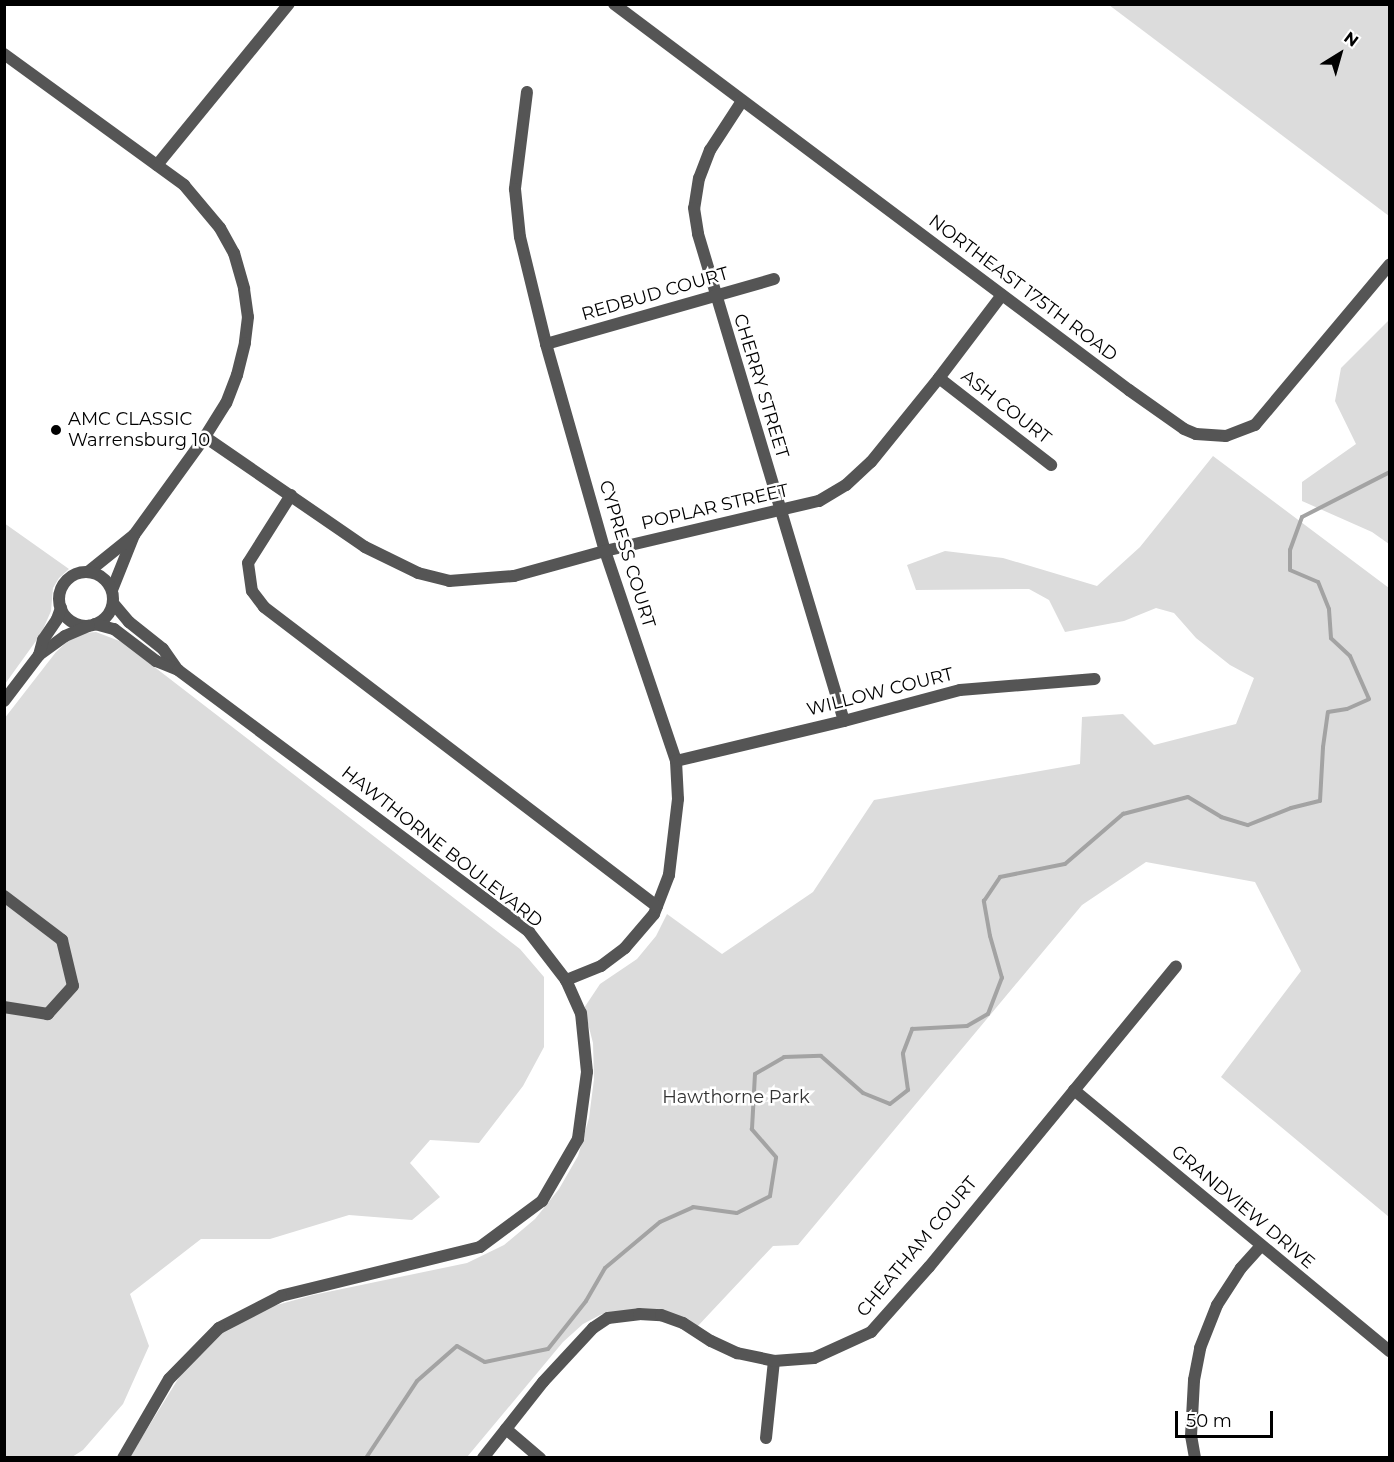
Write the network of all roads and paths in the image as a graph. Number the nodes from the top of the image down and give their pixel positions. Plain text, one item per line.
1 (289, 4) edge
2 (614, 4) edge
3 (4, 54) edge
4 (526, 92) dead end
5 (742, 101) junction
6 (157, 165) junction
7 (1389, 264) edge
8 (774, 279) dead end
9 (715, 295) junction
10 (1002, 295) junction
11 (546, 344) junction
12 (939, 378) junction
13 (206, 437) junction
14 (1051, 465) dead end
15 (291, 495) junction
16 (780, 512) junction
17 (134, 536) junction
18 (604, 551) junction
19 (88, 572) junction
20 (112, 596) junction
21 (61, 608) junction
22 (92, 625) junction
23 (39, 655) junction
24 (178, 670) junction
25 (1095, 679) dead end
26 (4, 700) edge
27 (844, 721) junction
28 (676, 761) junction
29 (4, 896) edge
30 (657, 906) junction
31 (1176, 966) dead end
32 (566, 980) junction
33 (4, 1007) edge
34 (1074, 1090) junction
35 (1261, 1246) junction
36 (1389, 1351) edge
37 (774, 1361) junction
38 (506, 1429) junction
39 (766, 1438) dead end
40 (123, 1458) edge
41 (483, 1458) edge
42 (540, 1458) edge
43 (1195, 1458) edge

1 - 6 street
2 - 5 street, NORTHEAST 175TH ROAD
3 - 6 street
4 - 11 street, CYPRESS COURT
5 - 9 street, CHERRY STREET
5 - 10 street, NORTHEAST 175TH ROAD
6 - 13 street
7 - 10 street, NORTHEAST 175TH ROAD
8 - 9 street, REDBUD COURT
9 - 11 street, REDBUD COURT
9 - 16 street, CHERRY STREET
10 - 12 street, POPLAR STREET
11 - 18 street, CYPRESS COURT
12 - 14 street, ASH COURT
12 - 16 street, POPLAR STREET
13 - 15 street, POPLAR STREET
13 - 17 street
15 - 18 street, POPLAR STREET
15 - 30 street
16 - 18 street, POPLAR STREET
16 - 27 street, CHERRY STREET
17 - 19 street
17 - 20 street
18 - 28 street, CYPRESS COURT
19 - 20 street
19 - 21 street
20 - 22 street
20 - 24 street, HAWTHORNE BOULEVARD
21 - 22 street
21 - 23 street
22 - 23 street
22 - 24 street, HAWTHORNE BOULEVARD
23 - 26 street
24 - 32 street, HAWTHORNE BOULEVARD
25 - 27 street, WILLOW COURT
27 - 28 street, WILLOW COURT
28 - 30 street, CYPRESS COURT
29 - 33 street
30 - 32 street, CYPRESS COURT
31 - 34 street, CHEATHAM COURT
32 - 40 street, HAWTHORNE BOULEVARD
34 - 35 street, GRANDVIEW DRIVE
34 - 37 street, CHEATHAM COURT
35 - 36 street, GRANDVIEW DRIVE
35 - 43 street
37 - 38 street, CHEATHAM COURT
37 - 39 street
38 - 41 street, CHEATHAM COURT
38 - 42 street

